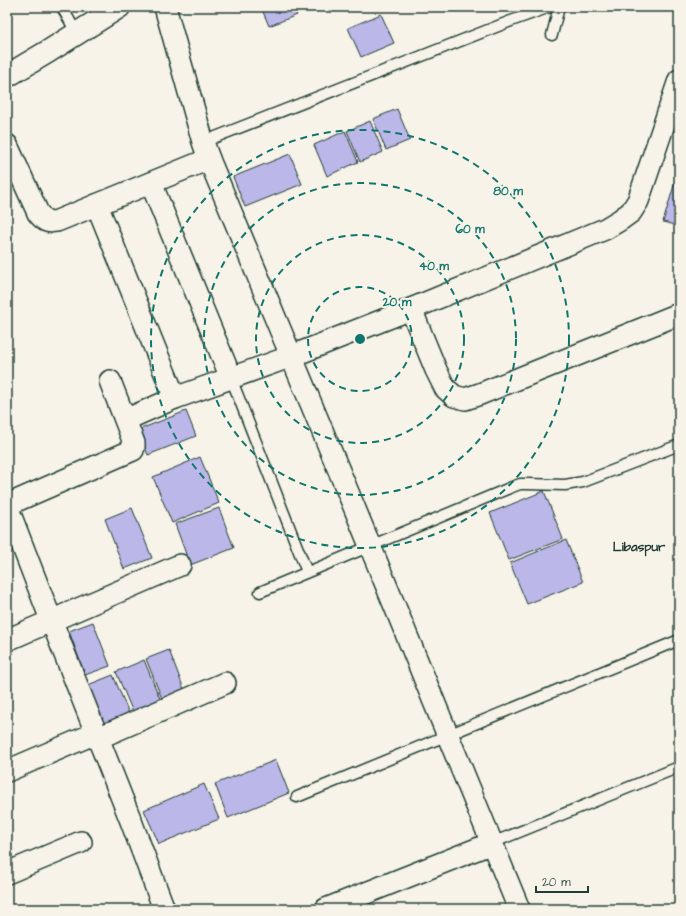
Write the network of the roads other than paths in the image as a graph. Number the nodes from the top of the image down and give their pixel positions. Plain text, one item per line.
1 (62, 7) edge
2 (120, 7) edge
3 (165, 7) edge
4 (550, 7) edge
5 (559, 7) edge
6 (77, 34) junction
7 (552, 35) dead end
8 (7, 76) edge
9 (679, 80) edge
10 (7, 145) edge
11 (206, 151) junction
12 (151, 183) junction
13 (97, 205) junction
14 (411, 309) junction
15 (679, 314) edge
16 (292, 356) junction
17 (232, 378) junction
18 (110, 382) dead end
19 (175, 398) junction
20 (134, 416) dead end
21 (679, 445) edge
22 (7, 506) edge
23 (371, 545) junction
24 (180, 566) dead end
25 (307, 572) junction
26 (260, 592) dead end
27 (52, 622) junction
28 (7, 640) edge
29 (679, 640) edge
30 (225, 683) dead end
31 (448, 735) junction
32 (97, 736) junction
33 (679, 767) edge
34 (7, 771) edge
35 (297, 797) dead end
36 (81, 842) dead end
37 (492, 843) junction
38 (7, 873) edge
39 (164, 909) edge
40 (326, 909) edge
41 (519, 909) edge

1 - 6 lane
2 - 6 street
3 - 11 street
4 - 11 lane
5 - 7 lane
6 - 8 street
9 - 14 street
10 - 13 street
11 - 12 street
11 - 16 street
12 - 13 street
12 - 17 street
13 - 19 street
14 - 15 street
14 - 16 street
16 - 17 street
16 - 23 street
17 - 19 street
17 - 25 lane
18 - 22 street
19 - 20 street
21 - 23 lane
22 - 27 street
23 - 25 lane
23 - 31 street
24 - 27 street
25 - 26 lane
27 - 28 street
27 - 32 street
29 - 31 lane
30 - 32 street
31 - 35 lane
31 - 37 street
32 - 34 street
32 - 39 street
33 - 37 lane
36 - 38 street
37 - 40 street
37 - 41 street

